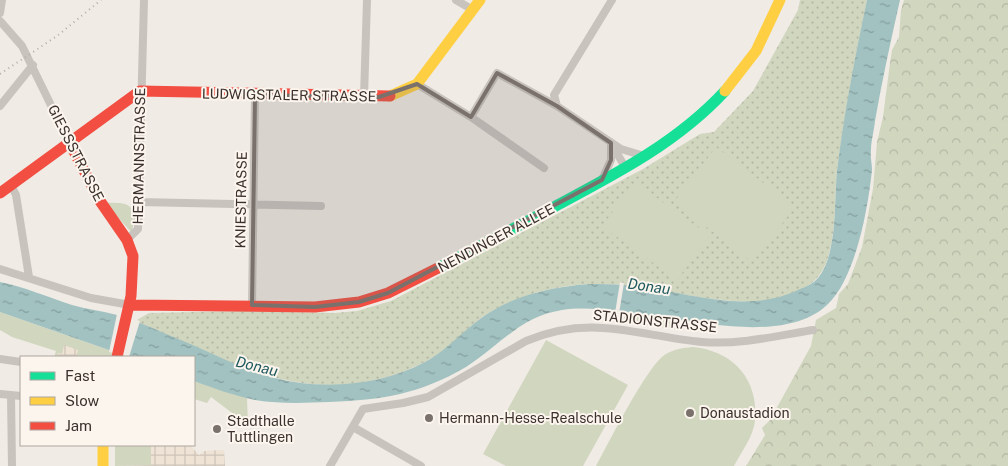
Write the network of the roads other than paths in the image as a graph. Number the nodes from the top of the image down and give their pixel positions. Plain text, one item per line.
1 (2, 0) edge
2 (144, 0) edge
3 (366, 0) edge
4 (456, 0) edge
5 (480, 0) edge
6 (612, 0) edge
7 (780, 0) edge
8 (473, 10) junction
9 (0, 13) edge
10 (0, 21) edge
11 (32, 64) junction
12 (417, 84) junction
13 (140, 92) junction
14 (255, 94) junction
15 (364, 97) junction
16 (0, 106) edge
17 (557, 106) junction
18 (471, 116) junction
19 (69, 142) junction
20 (610, 143) junction
21 (621, 149) junction
22 (644, 156) junction
23 (625, 167) junction
24 (544, 168) dead end
25 (602, 180) junction
26 (12, 187) junction
27 (0, 194) edge
28 (139, 202) junction
29 (254, 204) junction
30 (321, 206) dead end
31 (127, 240) junction
32 (0, 269) edge
33 (29, 277) junction
34 (130, 305) junction
35 (252, 305) junction
36 (813, 330) dead end
37 (117, 356) edge
38 (0, 359) edge
39 (20, 362) edge
40 (0, 394) edge
41 (11, 395) junction
42 (20, 396) edge
43 (353, 428) junction
44 (103, 446) edge
45 (12, 466) edge
46 (103, 466) edge
47 (330, 466) edge
48 (421, 466) edge

1 - 9 street
2 - 13 street, HERMANNSTRASSE
3 - 15 street
4 - 8 street
5 - 8 street, LUDWIGSTALER STRASSE
6 - 17 street
7 - 22 street, NENDINGER ALLEE
8 - 12 street, LUDWIGSTALER STRASSE
10 - 11 street, GIESSSTRASSE
11 - 16 street
11 - 19 street, GIESSSTRASSE
12 - 15 street, LUDWIGSTALER STRASSE
12 - 18 street
13 - 14 street, LUDWIGSTALER STRASSE
13 - 19 street
13 - 28 street, HERMANNSTRASSE
14 - 15 street, LUDWIGSTALER STRASSE
14 - 29 street, KNIESTRASSE
17 - 18 street
17 - 20 street
18 - 24 street
19 - 26 street
19 - 31 street, GIESSSTRASSE
20 - 21 street
20 - 23 street
20 - 25 street
21 - 22 street
21 - 23 street
22 - 23 street, NENDINGER ALLEE
23 - 25 street, NENDINGER ALLEE
25 - 35 street, NENDINGER ALLEE
26 - 27 street
26 - 33 street
28 - 29 street
28 - 31 street, HERMANNSTRASSE
29 - 30 street
29 - 35 street, KNIESTRASSE
31 - 34 street, HERMANNSTRASSE
32 - 33 street
33 - 34 street
34 - 35 street, NENDINGER ALLEE
34 - 37 street, HERMANNSTRASSE
36 - 43 street, STADIONSTRASSE
38 - 39 street
40 - 41 street
41 - 42 street
41 - 45 street
43 - 47 street
43 - 48 street
44 - 46 street

